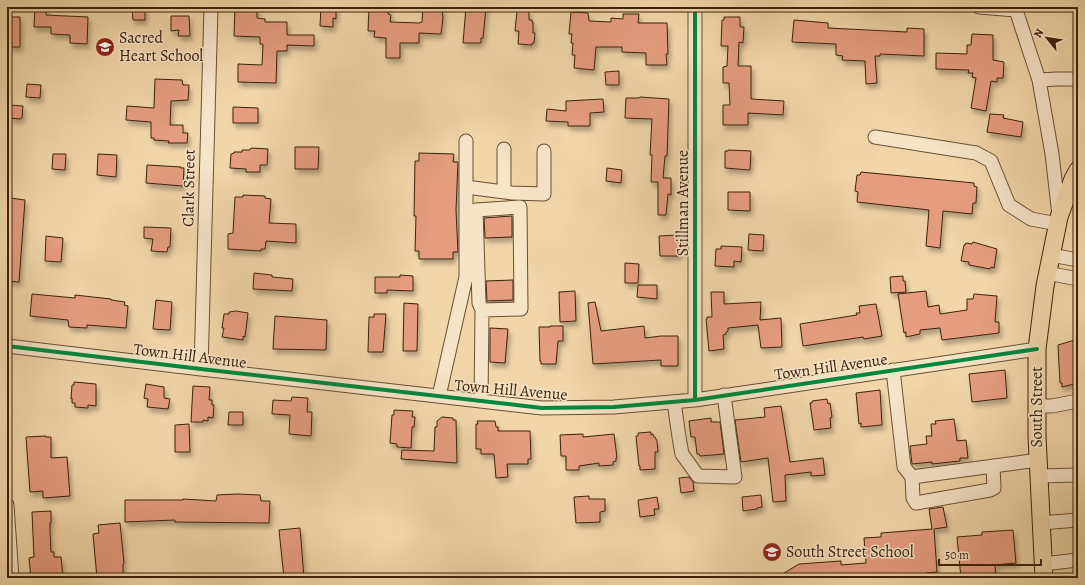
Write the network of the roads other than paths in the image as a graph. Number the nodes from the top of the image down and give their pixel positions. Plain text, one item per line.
1 (211, 7) edge
2 (695, 7) edge
3 (979, 7) edge
4 (1015, 8) edge
5 (1078, 79) edge
6 (1039, 80) junction
7 (875, 137) dead end
8 (466, 141) dead end
9 (504, 150) dead end
10 (544, 151) dead end
11 (1078, 170) edge
12 (466, 187) junction
13 (504, 192) junction
14 (1059, 220) junction
15 (1078, 251) edge
16 (1052, 252) junction
17 (1078, 260) edge
18 (1047, 273) junction
19 (1078, 279) edge
20 (482, 310) junction
21 (7, 346) edge
22 (1037, 349) junction
23 (202, 369) junction
24 (893, 370) junction
25 (724, 395) junction
26 (439, 396) junction
27 (695, 400) junction
28 (1078, 400) edge
29 (481, 401) junction
30 (674, 402) junction
31 (1036, 406) junction
32 (993, 466) junction
33 (1038, 468) junction
34 (1078, 475) edge
35 (912, 477) junction
36 (7, 504) edge
37 (1078, 520) edge
38 (1041, 523) junction
39 (1078, 560) edge
40 (1044, 571) edge
41 (12, 578) edge

1 - 23 street, Clark Street
2 - 27 street, Stillman Avenue
3 - 4 street
4 - 6 street
5 - 6 street
6 - 14 street
7 - 14 street
8 - 12 street
9 - 13 street
10 - 13 street
11 - 14 main road, South Street
12 - 13 street
12 - 26 street
14 - 16 main road, South Street
15 - 16 street
16 - 17 street
16 - 18 main road, South Street
18 - 19 street
18 - 22 main road, South Street
20 - 20 street
20 - 29 street
21 - 23 street, Town Hill Avenue
22 - 24 street, Town Hill Avenue
22 - 31 main road, South Street
23 - 26 street, Town Hill Avenue
24 - 25 street, Town Hill Avenue
24 - 35 street
25 - 27 street, Town Hill Avenue
25 - 30 street
26 - 29 street, Town Hill Avenue
27 - 30 street, Town Hill Avenue
28 - 31 street
29 - 30 street, Town Hill Avenue
31 - 33 main road, South Street
32 - 33 street
32 - 35 street
32 - 35 street
33 - 34 street
33 - 38 main road, South Street
36 - 41 street
37 - 38 street
38 - 40 main road, South Street
39 - 40 street

